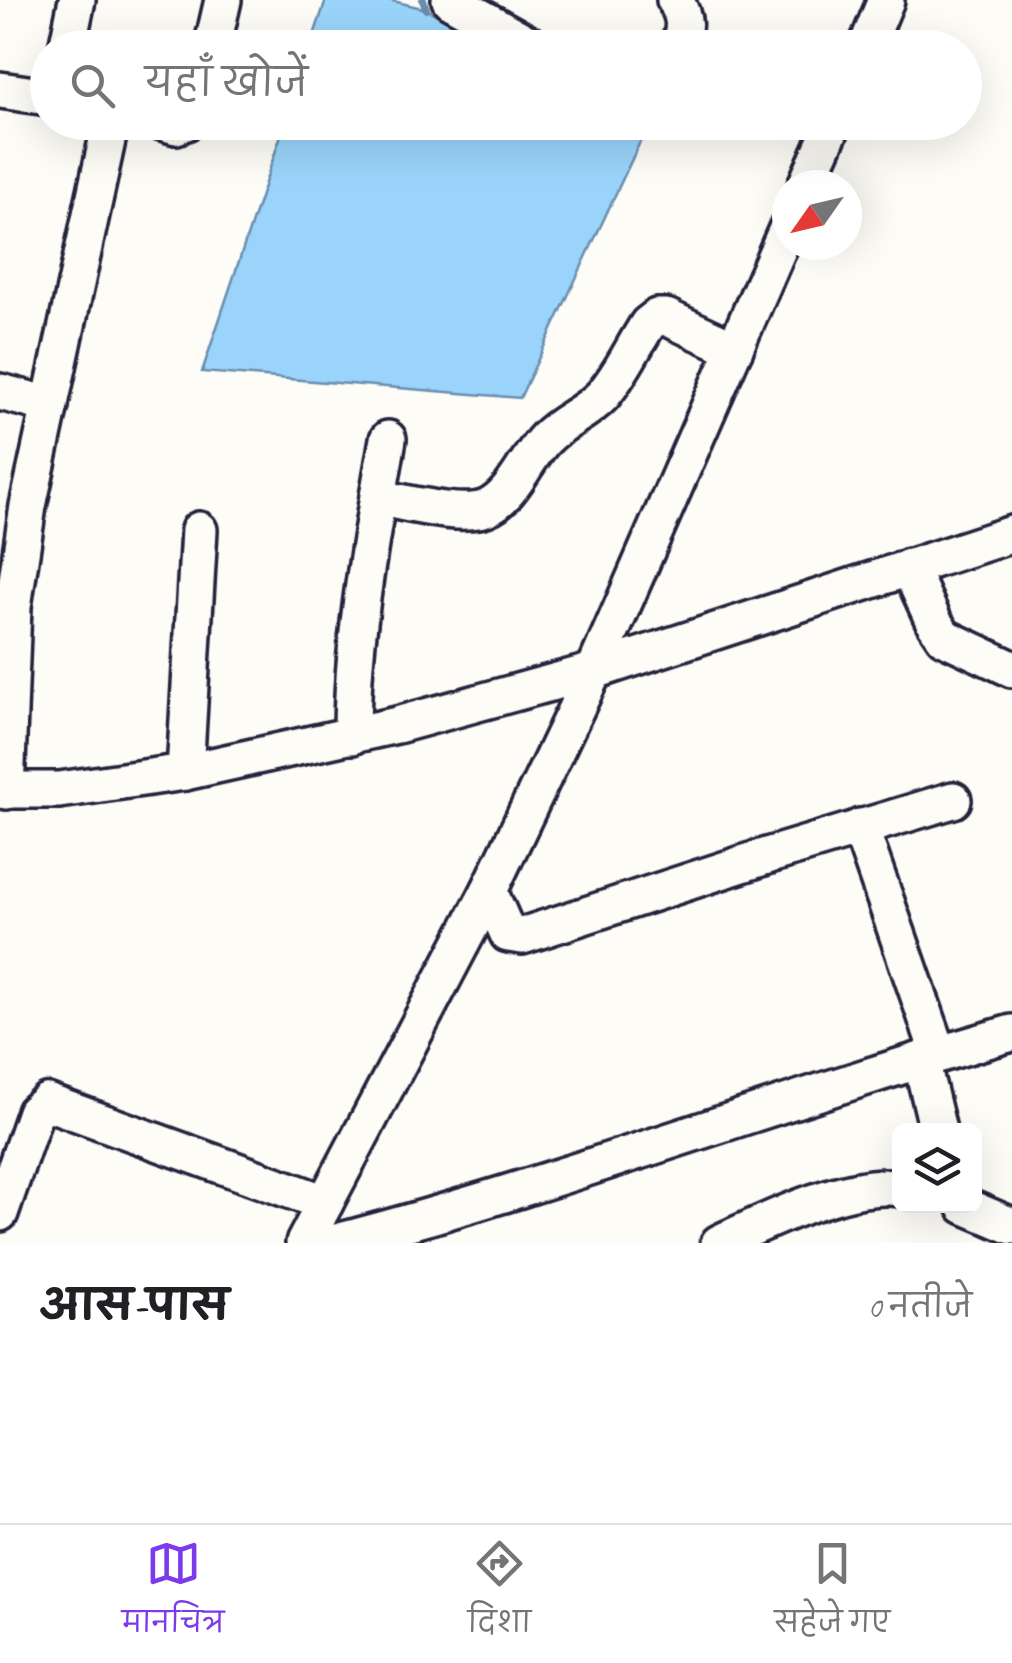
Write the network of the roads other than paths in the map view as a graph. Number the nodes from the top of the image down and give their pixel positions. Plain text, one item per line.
1 (77, 0) edge
2 (223, 0) edge
3 (450, 0) edge
4 (675, 0) edge
5 (886, 0) edge
6 (71, 30) edge
7 (216, 30) edge
8 (504, 30) edge
9 (684, 30) edge
10 (874, 30) edge
11 (0, 90) edge
12 (30, 94) edge
13 (107, 140) edge
14 (819, 140) edge
15 (810, 170) edge
16 (773, 260) edge
17 (735, 348) junction
18 (0, 392) edge
19 (50, 405) junction
20 (388, 439) dead end
21 (378, 498) junction
22 (14, 503) edge
23 (199, 530) dead end
24 (1012, 534) edge
25 (909, 568) junction
26 (1012, 669) edge
27 (594, 671) junction
28 (352, 736) junction
29 (185, 772) junction
30 (3, 790) edge
31 (953, 800) dead end
32 (860, 827) junction
33 (489, 891) junction
34 (1012, 1033) edge
35 (930, 1057) junction
36 (937, 1123) edge
37 (892, 1189) edge
38 (326, 1202) junction
39 (0, 1213) edge
40 (981, 1213) edge
41 (1012, 1226) edge
42 (304, 1243) edge
43 (334, 1243) edge
44 (718, 1243) edge

1 - 6 street
2 - 7 street
3 - 8 street
4 - 9 street
5 - 10 street
11 - 12 street
13 - 19 street
14 - 15 street
16 - 17 street
17 - 21 street
17 - 27 street
18 - 19 street
19 - 22 street
20 - 21 street
21 - 28 street
22 - 30 street
23 - 29 street
24 - 25 street
25 - 26 street
25 - 27 street
27 - 28 street
27 - 33 street
28 - 29 street
29 - 30 street
31 - 32 street
32 - 33 street
32 - 35 street
33 - 38 street
34 - 35 street
35 - 36 street
35 - 43 street
37 - 44 street
38 - 39 street
38 - 42 street
40 - 41 street

